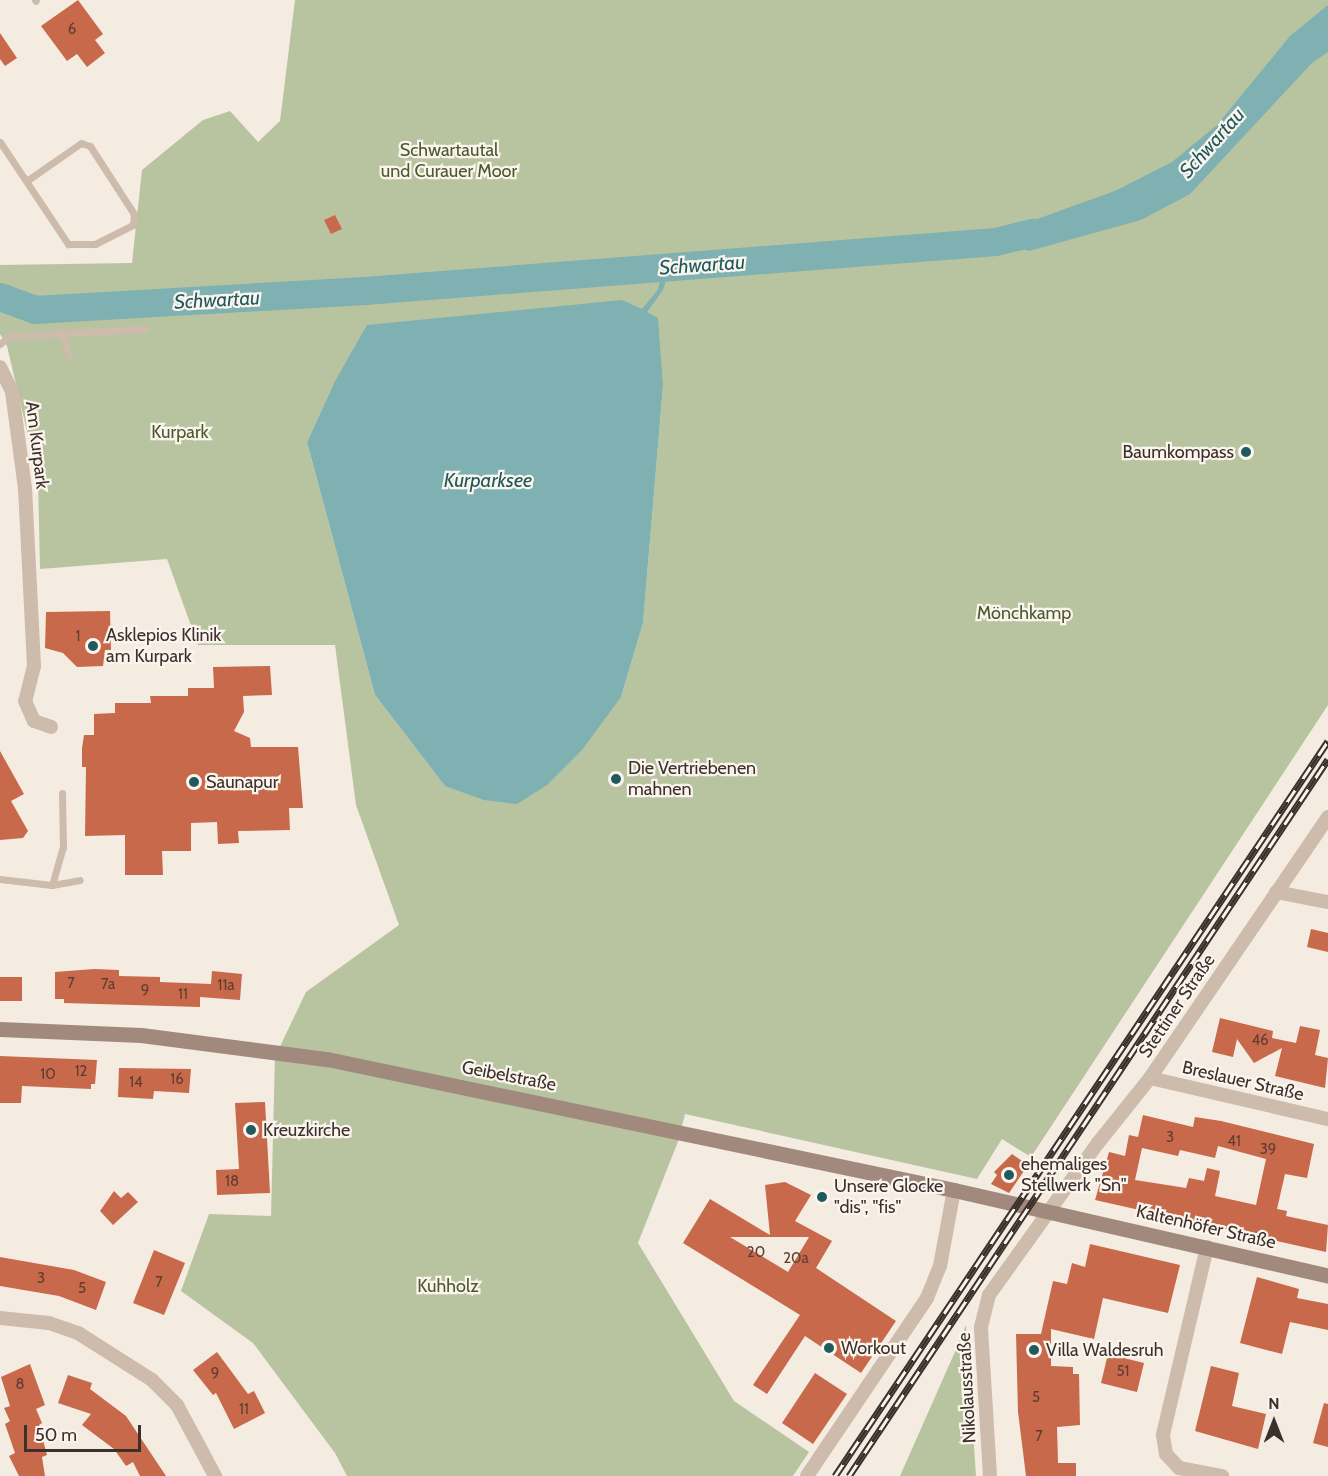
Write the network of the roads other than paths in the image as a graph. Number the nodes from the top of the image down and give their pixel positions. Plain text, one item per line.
1 (0, 142) edge
2 (28, 180) junction
3 (145, 328) dead end
4 (60, 331) junction
5 (0, 344) edge
6 (69, 356) dead end
7 (0, 367) edge
8 (51, 727) dead end
9 (62, 793) dead end
10 (1328, 817) edge
11 (0, 879) edge
12 (80, 880) dead end
13 (52, 885) junction
14 (1276, 892) junction
15 (1328, 902) edge
16 (0, 1029) edge
17 (1150, 1078) junction
18 (1328, 1119) edge
19 (954, 1190) junction
20 (1004, 1202) joint
21 (1050, 1212) junction
22 (1207, 1247) junction
23 (1328, 1276) edge
24 (0, 1318) edge
25 (215, 1476) edge
26 (807, 1476) edge
27 (990, 1476) edge
28 (1222, 1476) edge

1 - 2 lane
2 - 2 lane
3 - 4 lane
4 - 5 lane
4 - 6 lane
7 - 8 street, Am Kurpark
9 - 13 lane
10 - 14 street, Stettiner Straße
11 - 13 lane
12 - 13 lane
14 - 15 street
14 - 17 street, Stettiner Straße
16 - 19 street, Geibelstraße
17 - 18 street, Breslauer Straße
17 - 21 street, Stettiner Straße
19 - 20 street, Geibelstraße
19 - 26 street
20 - 21 street, Kaltenhöfer Straße
21 - 22 street, Kaltenhöfer Straße
21 - 27 street, Nikolausstraße
22 - 23 street, Kaltenhöfer Straße
22 - 28 street
24 - 25 street

